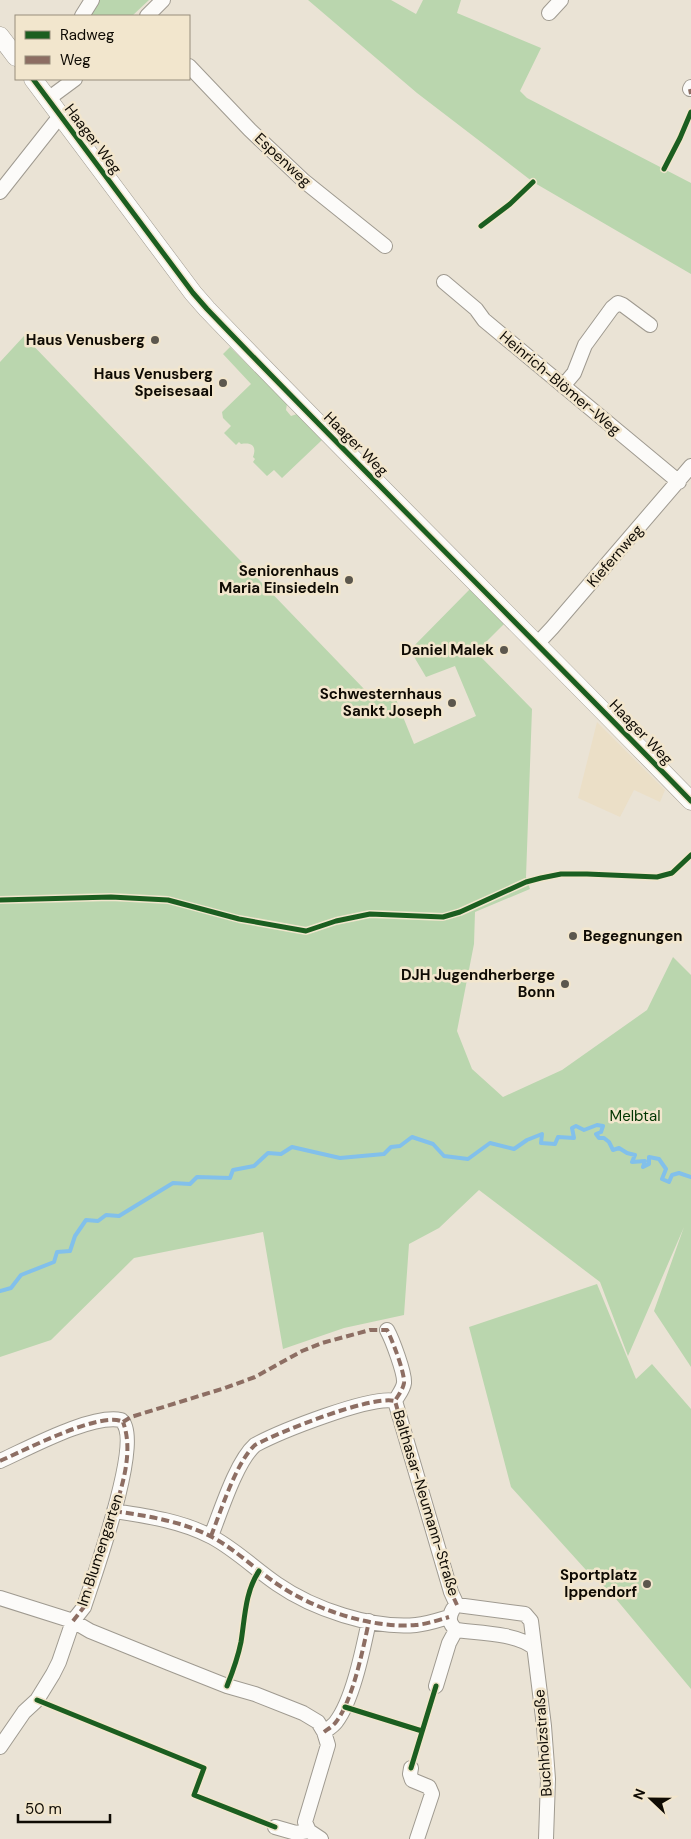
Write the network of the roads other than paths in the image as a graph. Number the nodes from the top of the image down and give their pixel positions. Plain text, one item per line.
1 (92, 0) edge
2 (163, 0) edge
3 (561, 0) edge
4 (549, 13) dead end
5 (83, 15) edge
6 (148, 15) edge
7 (0, 36) edge
8 (15, 56) edge
9 (190, 67) edge
10 (69, 80) edge
11 (40, 86) edge
12 (60, 116) junction
13 (0, 192) edge
14 (385, 246) dead end
15 (444, 282) dead end
16 (650, 325) dead end
17 (563, 386) junction
18 (691, 466) edge
19 (679, 482) junction
20 (536, 644) junction
21 (691, 801) edge
22 (387, 1330) dead end
23 (395, 1401) junction
24 (0, 1461) edge
25 (114, 1511) junction
26 (211, 1536) junction
27 (0, 1598) edge
28 (457, 1605) junction
29 (449, 1617) junction
30 (73, 1621) junction
31 (369, 1621) junction
32 (456, 1630) junction
33 (533, 1647) junction
34 (436, 1686) dead end
35 (324, 1732) junction
36 (0, 1747) edge
37 (411, 1768) dead end
38 (276, 1827) dead end
39 (315, 1835) edge
40 (417, 1839) edge
41 (546, 1839) edge

1 - 5 street
2 - 6 street
3 - 4 street
7 - 8 street
9 - 14 street, Espenweg
10 - 11 street
11 - 12 street, Haager Weg
12 - 13 street
12 - 20 street, Haager Weg
15 - 17 street, Heinrich-Blömer-Weg
16 - 17 street
17 - 19 street, Heinrich-Blömer-Weg
18 - 19 street, Kiefernweg
19 - 20 street, Kiefernweg
20 - 21 street, Haager Weg
22 - 23 street, Balthasar-Neumann-Straße
23 - 26 street, Balthasar-Neumann-Straße
23 - 28 street, Balthasar-Neumann-Straße
24 - 25 street, Im Blumengarten
25 - 26 street
25 - 30 street, Im Blumengarten
26 - 31 street
27 - 30 street
28 - 29 street
28 - 33 street, Buchholzstraße
29 - 31 street
29 - 32 street
30 - 35 street
30 - 36 street, Im Blumengarten
31 - 35 street
32 - 33 street
32 - 34 street
33 - 41 street, Buchholzstraße
35 - 39 street
37 - 40 street
38 - 39 street

